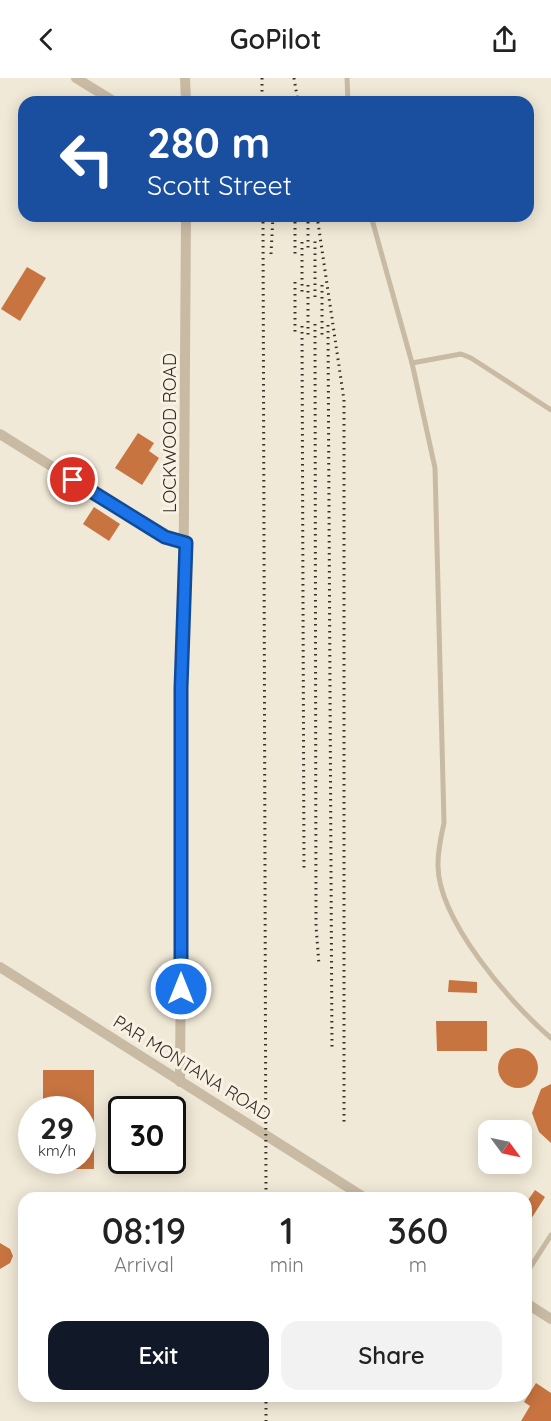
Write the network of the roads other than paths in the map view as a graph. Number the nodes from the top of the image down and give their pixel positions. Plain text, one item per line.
1 (76, 78) edge
2 (185, 78) edge
3 (347, 78) edge
4 (105, 96) edge
5 (186, 96) edge
6 (348, 96) edge
7 (186, 222) edge
8 (373, 222) edge
9 (412, 363) junction
10 (551, 410) edge
11 (0, 434) edge
12 (186, 543) junction
13 (0, 967) edge
14 (551, 1038) edge
15 (180, 1082) junction
16 (355, 1192) edge
17 (551, 1235) edge
18 (532, 1265) edge
19 (532, 1307) edge
20 (551, 1319) edge

1 - 4 street
2 - 5 street
3 - 6 lane
7 - 12 street, LOCKWOOD ROAD
8 - 9 lane
9 - 10 lane
9 - 14 lane
11 - 12 street
12 - 15 street, LOCKWOOD ROAD
13 - 15 street, PAR MONTANA ROAD
15 - 16 street, PAR MONTANA ROAD
17 - 18 lane
19 - 20 street

